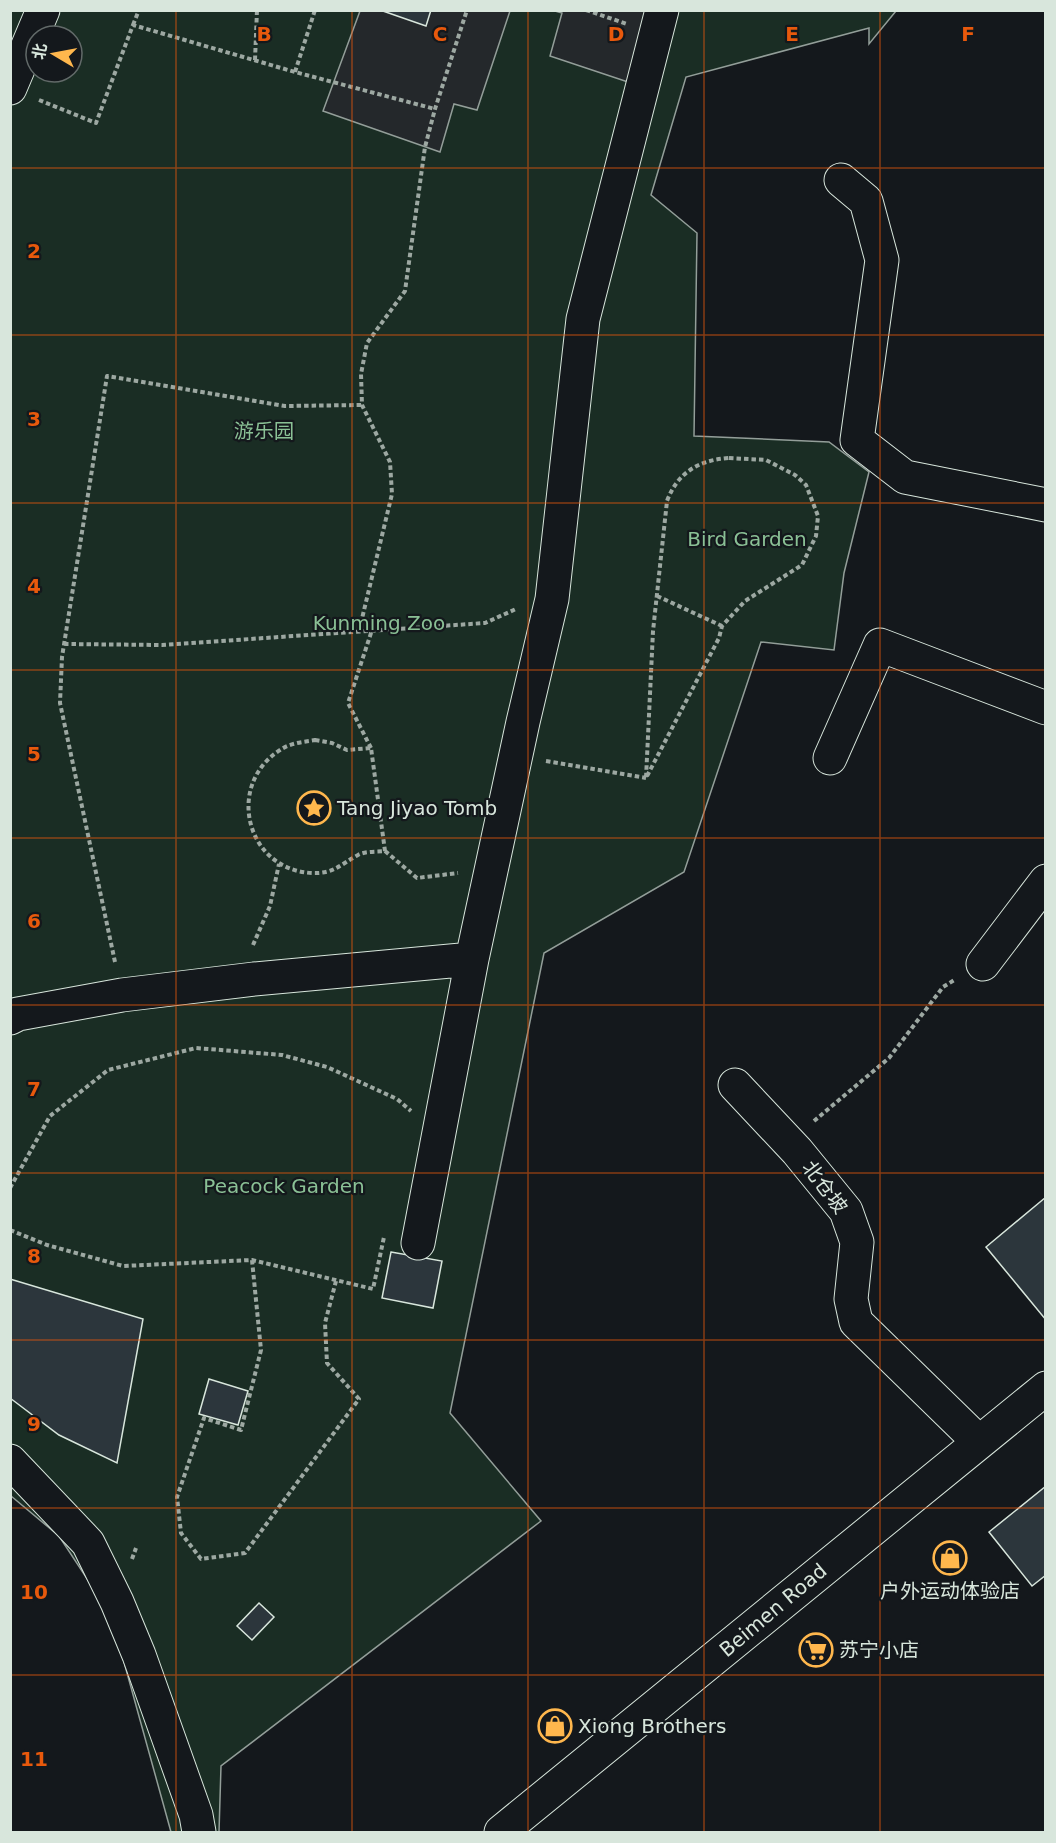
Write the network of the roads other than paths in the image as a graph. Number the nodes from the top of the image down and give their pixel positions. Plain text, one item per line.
1 (43, 10) edge
2 (659, 22) edge
3 (21, 93) edge
4 (841, 180) dead end
5 (1046, 505) edge
6 (1046, 708) edge
7 (830, 758) dead end
8 (1046, 881) edge
9 (472, 959) junction
10 (983, 964) road end
11 (10, 1018) edge
12 (735, 1085) dead end
13 (418, 1243) dead end
14 (1046, 1388) edge
15 (979, 1442) junction
16 (10, 1461) edge
17 (199, 1833) edge
18 (501, 1833) edge

1 - 3 street
2 - 9 street
4 - 5 street
6 - 7 street
8 - 10 street
9 - 11 street
9 - 13 street
12 - 15 street, 北仓坡
14 - 15 street, Beimen Road
15 - 18 street, Beimen Road
16 - 17 street

